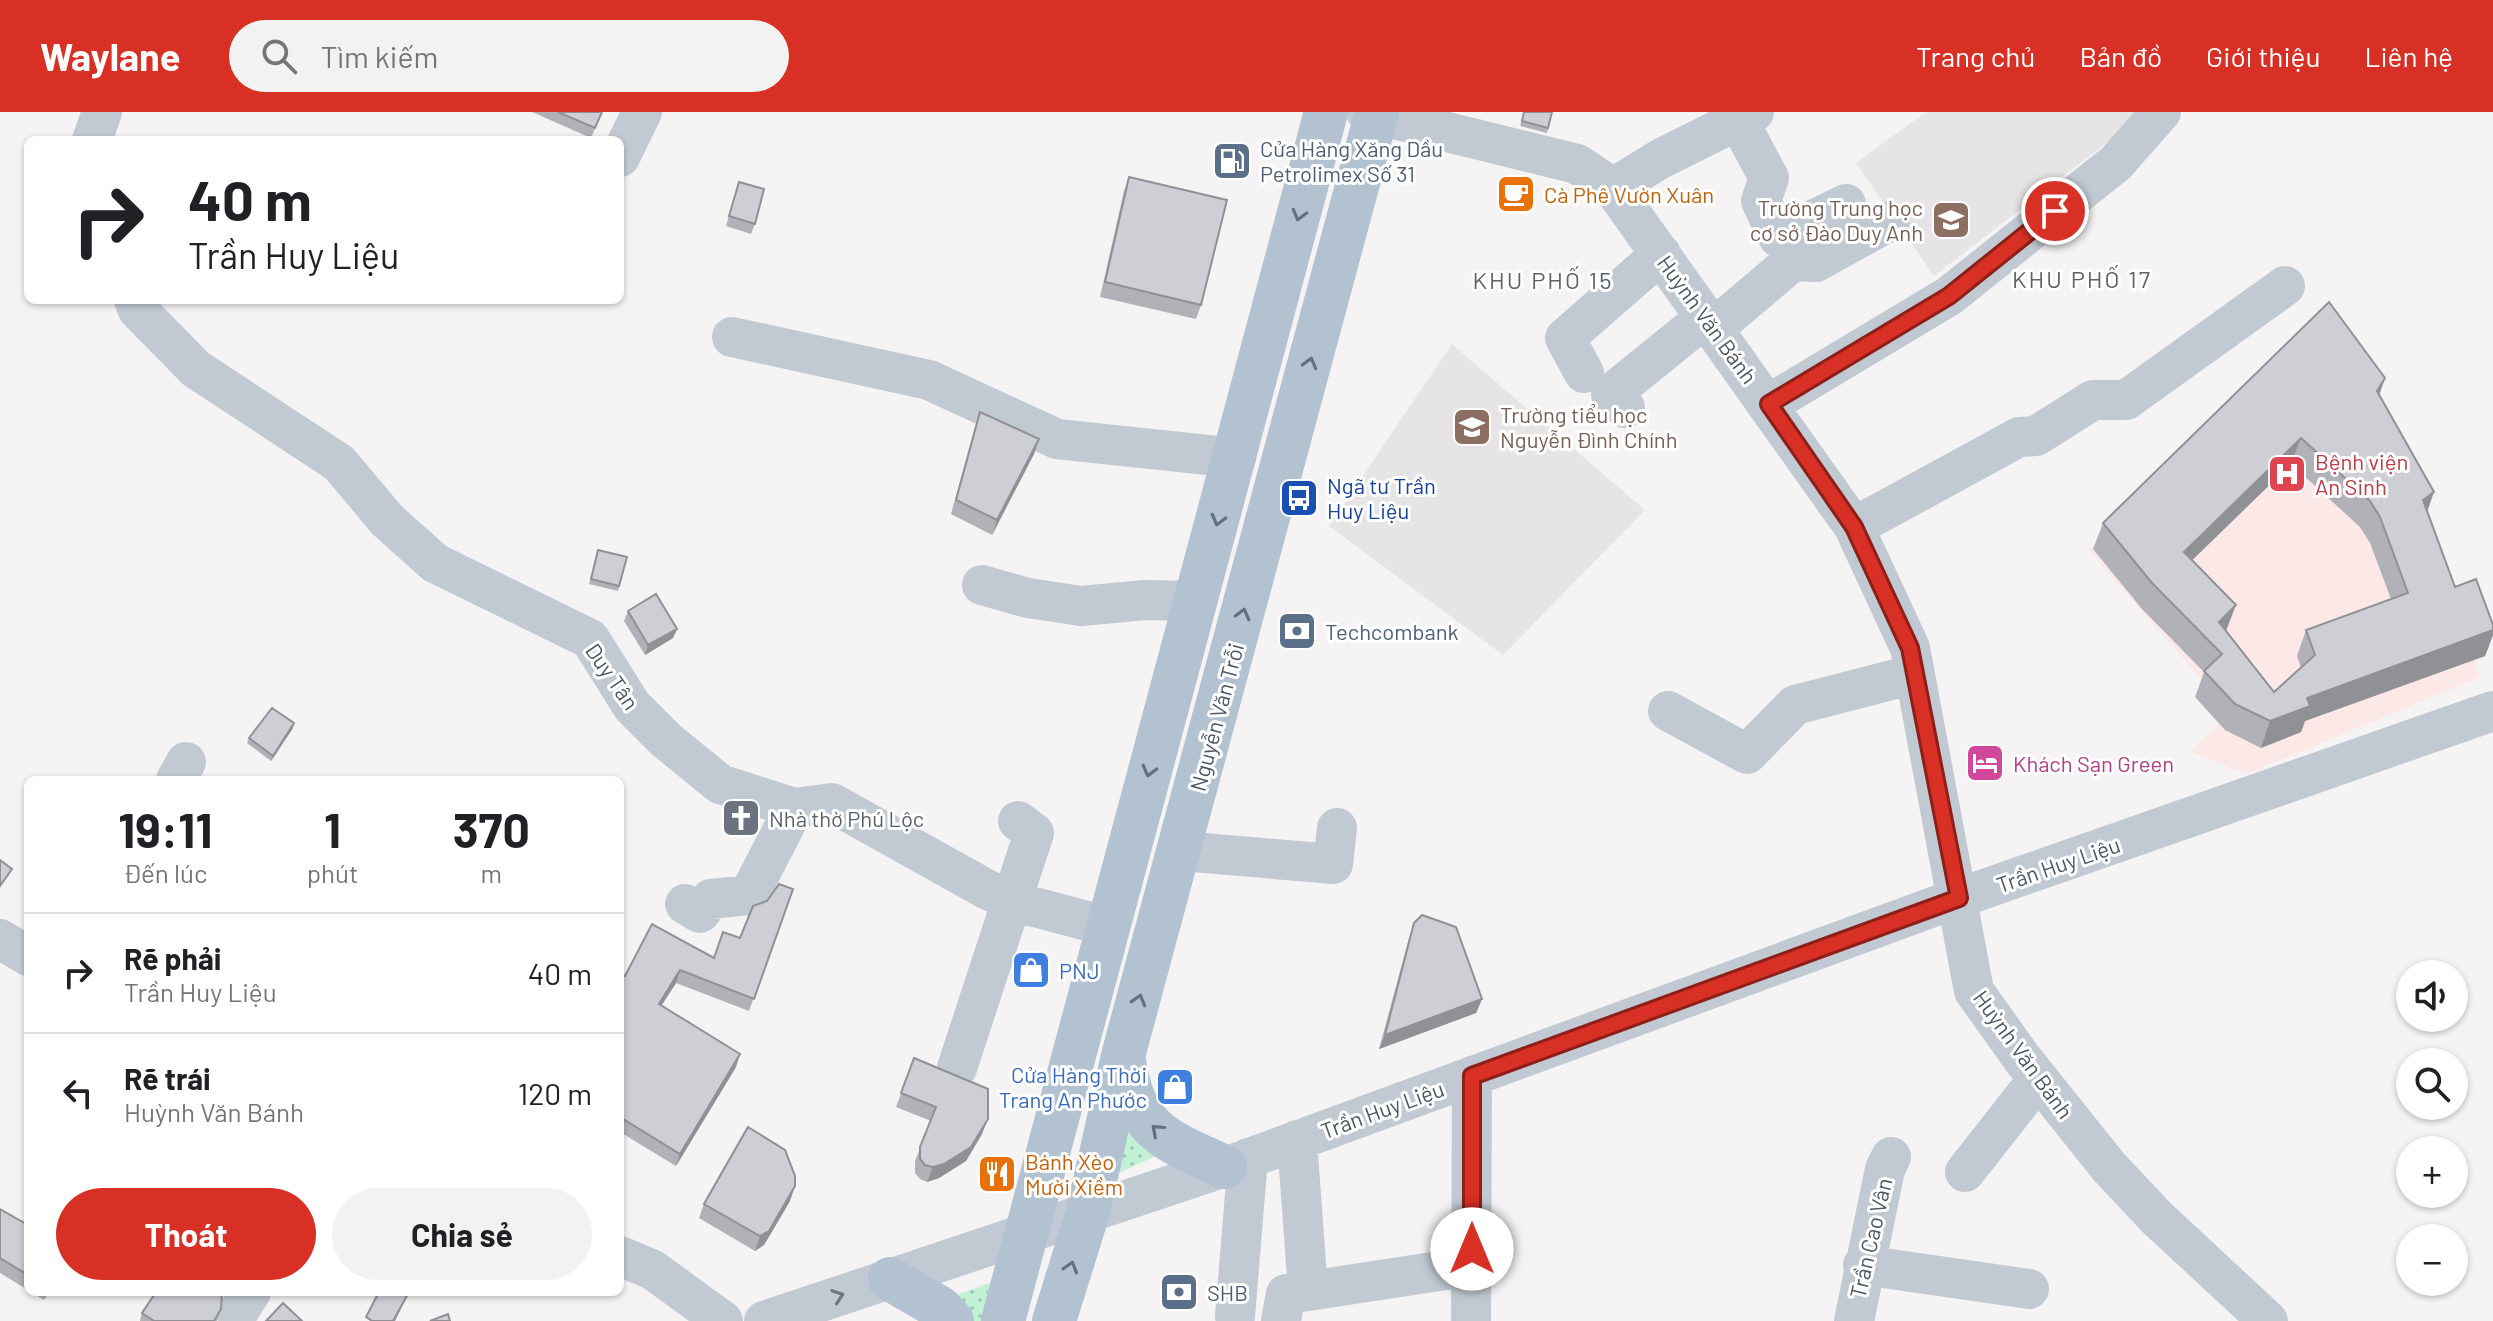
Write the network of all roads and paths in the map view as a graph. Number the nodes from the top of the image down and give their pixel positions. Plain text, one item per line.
1 (102, 112) edge
2 (642, 112) edge
3 (1326, 112) edge
4 (2161, 112) edge
5 (1373, 113) edge
6 (1746, 116) edge
7 (93, 136) edge
8 (624, 149) edge
9 (1613, 188) junction
10 (1846, 204) dead end
11 (1890, 221) dead end
12 (1661, 254) junction
13 (2285, 286) dead end
14 (136, 304) edge
15 (1710, 322) junction
16 (732, 337) dead end
17 (1584, 373) dead end
18 (1769, 404) junction
19 (1625, 408) dead end
20 (1236, 458) junction
21 (1854, 527) junction
22 (982, 585) dead end
23 (1196, 601) junction
24 (1915, 674) junction
25 (1668, 711) dead end
26 (2493, 711) edge
27 (794, 808) junction
28 (1018, 821) dead end
29 (1181, 851) junction
30 (1333, 860) dead end
31 (1959, 898) junction
32 (1012, 901) junction
33 (685, 904) dead end
34 (1106, 926) junction
35 (0, 939) edge
36 (24, 954) edge
37 (1123, 1056) junction
38 (957, 1068) dead end
39 (1472, 1076) junction
40 (2038, 1079) junction
41 (1297, 1140) junction
42 (1891, 1157) dead end
43 (1236, 1162) junction
44 (1965, 1172) dead end
45 (1088, 1212) junction
46 (1024, 1231) junction
47 (624, 1258) edge
48 (1863, 1265) junction
49 (1472, 1266) junction
50 (890, 1279) junction
51 (2029, 1289) dead end
52 (1308, 1291) junction
53 (1235, 1316) dead end
54 (723, 1321) edge
55 (764, 1321) edge
56 (952, 1321) edge
57 (1003, 1321) edge
58 (1054, 1321) edge
59 (1281, 1321) edge
60 (1471, 1321) edge
61 (1854, 1321) edge
62 (2268, 1321) edge

1 - 7 street
2 - 8 street
3 -> 20 main road
4 - 18 street
5 - 9 street, Huỳnh Văn Bánh
29 -> 5 main road, Nguyễn Văn Trỗi
6 - 9 street
6 - 10 street
9 - 12 street, Huỳnh Văn Bánh
11 - 15 street
12 - 15 street, Huỳnh Văn Bánh
12 - 17 street
13 - 21 street
14 - 27 street, Duy Tân
15 - 18 street, Huỳnh Văn Bánh
15 - 19 street
16 - 20 street
18 - 21 street, Huỳnh Văn Bánh
20 -> 23 main road
21 - 24 street, Huỳnh Văn Bánh
22 - 23 street
23 -> 34 main road
24 - 25 street
24 - 31 street, Huỳnh Văn Bánh
26 - 31 street, Trần Huy Liệu
27 - 32 street, Duy Tân
27 - 33 street
28 - 32 street
29 - 30 street
37 -> 29 main road, Nguyễn Văn Trỗi
31 - 39 street, Trần Huy Liệu
31 - 40 street, Huỳnh Văn Bánh
32 - 34 street, Duy Tân
32 - 38 street
34 - 46 main road
35 - 36 street
43 -> 37 main road
37 - 45 main road, Nguyễn Văn Trỗi
39 - 41 street, Trần Huy Liệu
39 - 49 street
40 - 44 street
40 - 62 street, Huỳnh Văn Bánh
41 - 43 street, Trần Huy Liệu
41 - 52 street
42 - 48 street, Trần Cao Vân
43 - 45 street, Trần Huy Liệu
43 - 53 street
45 - 46 street, Trần Huy Liệu
58 -> 45 main road, Nguyễn Văn Trỗi
46 - 50 street, Trần Huy Liệu
46 - 57 main road
47 - 54 street
48 - 51 street
48 - 61 street, Trần Cao Vân
49 - 52 street
49 - 60 street
55 -> 50 street, Trần Huy Liệu
50 - 56 main road
52 - 59 street

